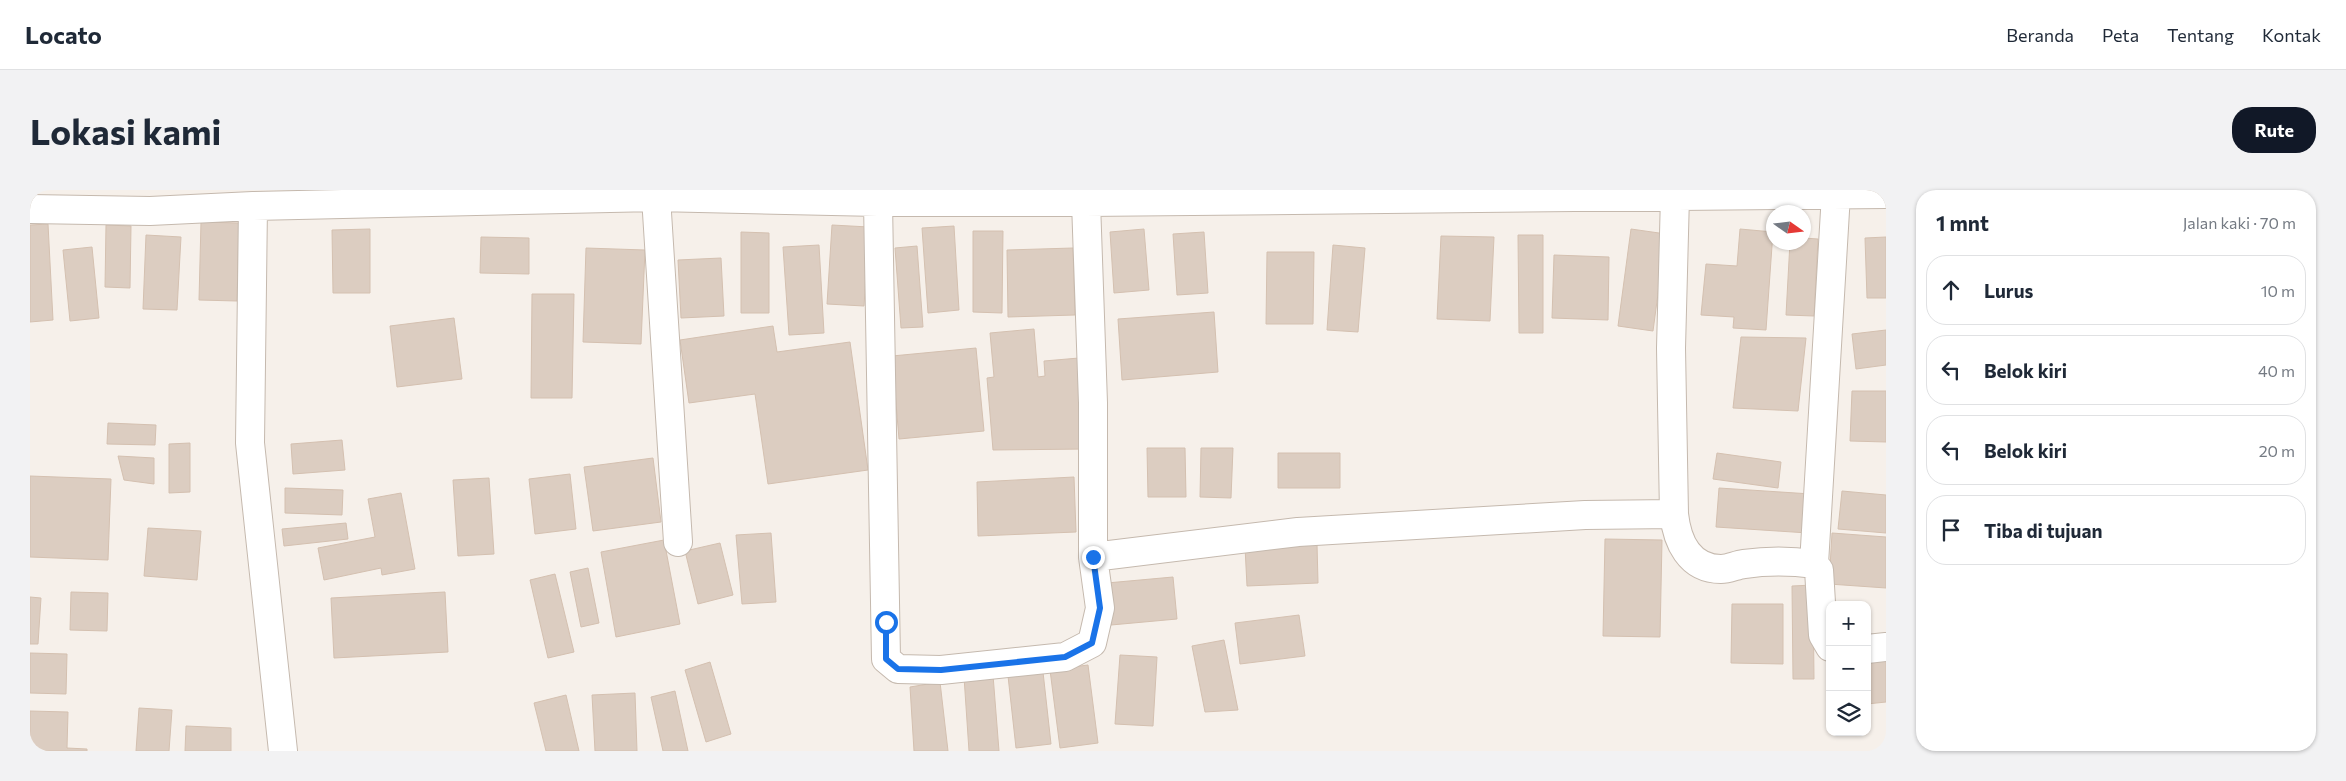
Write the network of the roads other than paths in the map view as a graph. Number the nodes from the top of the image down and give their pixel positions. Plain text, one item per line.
1 (1836, 194) junction
2 (1886, 194) edge
3 (1675, 196) junction
4 (656, 197) junction
5 (878, 202) junction
6 (1086, 202) junction
7 (253, 206) junction
8 (30, 209) edge
9 (1674, 514) junction
10 (678, 542) dead end
11 (1093, 557) junction
12 (1814, 564) junction
13 (1829, 646) edge
14 (1886, 647) edge
15 (1871, 649) edge
16 (283, 751) edge

1 - 2 street
1 - 3 street
1 - 12 street
3 - 6 street
3 - 9 street
4 - 5 street
4 - 7 street
4 - 10 street
5 - 6 street
5 - 11 street
6 - 11 street
7 - 8 street
7 - 16 street
9 - 11 street
9 - 12 street
12 - 13 street
14 - 15 street

